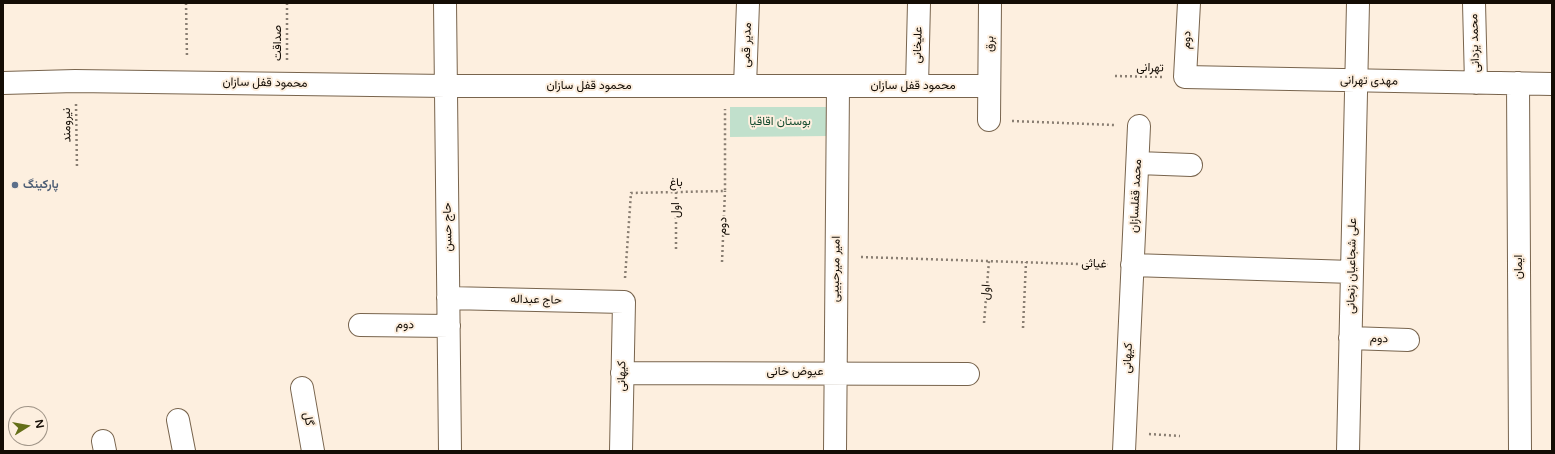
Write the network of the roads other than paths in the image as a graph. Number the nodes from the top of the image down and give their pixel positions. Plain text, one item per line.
1 (445, 3) edge
2 (748, 3) edge
3 (919, 3) edge
4 (990, 3) edge
5 (1188, 3) edge
6 (1358, 3) edge
7 (1474, 3) edge
8 (1185, 77) joint
9 (1356, 80) junction
10 (3, 83) edge
11 (1476, 83) junction
12 (1518, 83) junction
13 (1552, 84) edge
14 (446, 86) junction
15 (735, 86) junction
16 (838, 86) junction
17 (917, 86) junction
18 (989, 86) junction
19 (989, 120) road end
20 (1139, 126) road end
21 (1138, 163) junction
22 (1191, 165) dead end
23 (1132, 265) junction
24 (1352, 272) junction
25 (448, 298) junction
26 (624, 302) joint
27 (360, 325) dead end
28 (449, 326) junction
29 (1350, 338) junction
30 (1408, 340) dead end
31 (835, 372) junction
32 (622, 373) junction
33 (968, 374) dead end
34 (302, 388) dead end
35 (178, 420) dead end
36 (1124, 442) edge
37 (184, 451) edge
38 (313, 451) edge
39 (450, 451) edge
40 (621, 451) edge
41 (835, 451) edge
42 (1348, 451) edge
43 (1520, 451) edge

1 - 14 street, حاج حسن
2 - 15 street, مدیر قمی
3 - 17 street, علیخانی
4 - 18 street, برق
5 - 8 street, دوم
6 - 9 street, علی شجاعیان زنجانی
7 - 11 street, محمد یزدانی
8 - 9 street, مهدی تهرانی
9 - 11 street, مهدی تهرانی
9 - 24 street, علی شجاعیان زنجانی
10 - 14 street, محمود قفل سازان
11 - 12 street, مهدی تهرانی
12 - 13 street, مهدی تهرانی
12 - 43 street, ایمان
14 - 15 street, محمود قفل سازان
14 - 25 street, حاج حسن
15 - 16 street, محمود قفل سازان
16 - 17 street, محمود قفل سازان
16 - 31 street, امیر میرحبیبی
17 - 18 street, محمود قفل سازان
18 - 19 street
20 - 21 street, محمد قفلسازان
21 - 22 street
21 - 23 street, محمد قفلسازان
23 - 24 street
23 - 36 street, کیهانی
24 - 29 street, علی شجاعیان زنجانی
25 - 26 street, حاج عبداله
25 - 28 street, حاج حسن
26 - 32 street, کیهانی
27 - 28 street, دوم
28 - 39 street, حاج حسن
29 - 30 street, دوم
29 - 42 street, علی شجاعیان زنجانی
31 - 32 street, عیوض خانی
31 - 33 street, عیوض خانی
31 - 41 street, امیر میرحبیبی
32 - 40 street, کیهانی
34 - 38 street, گل
35 - 37 street

